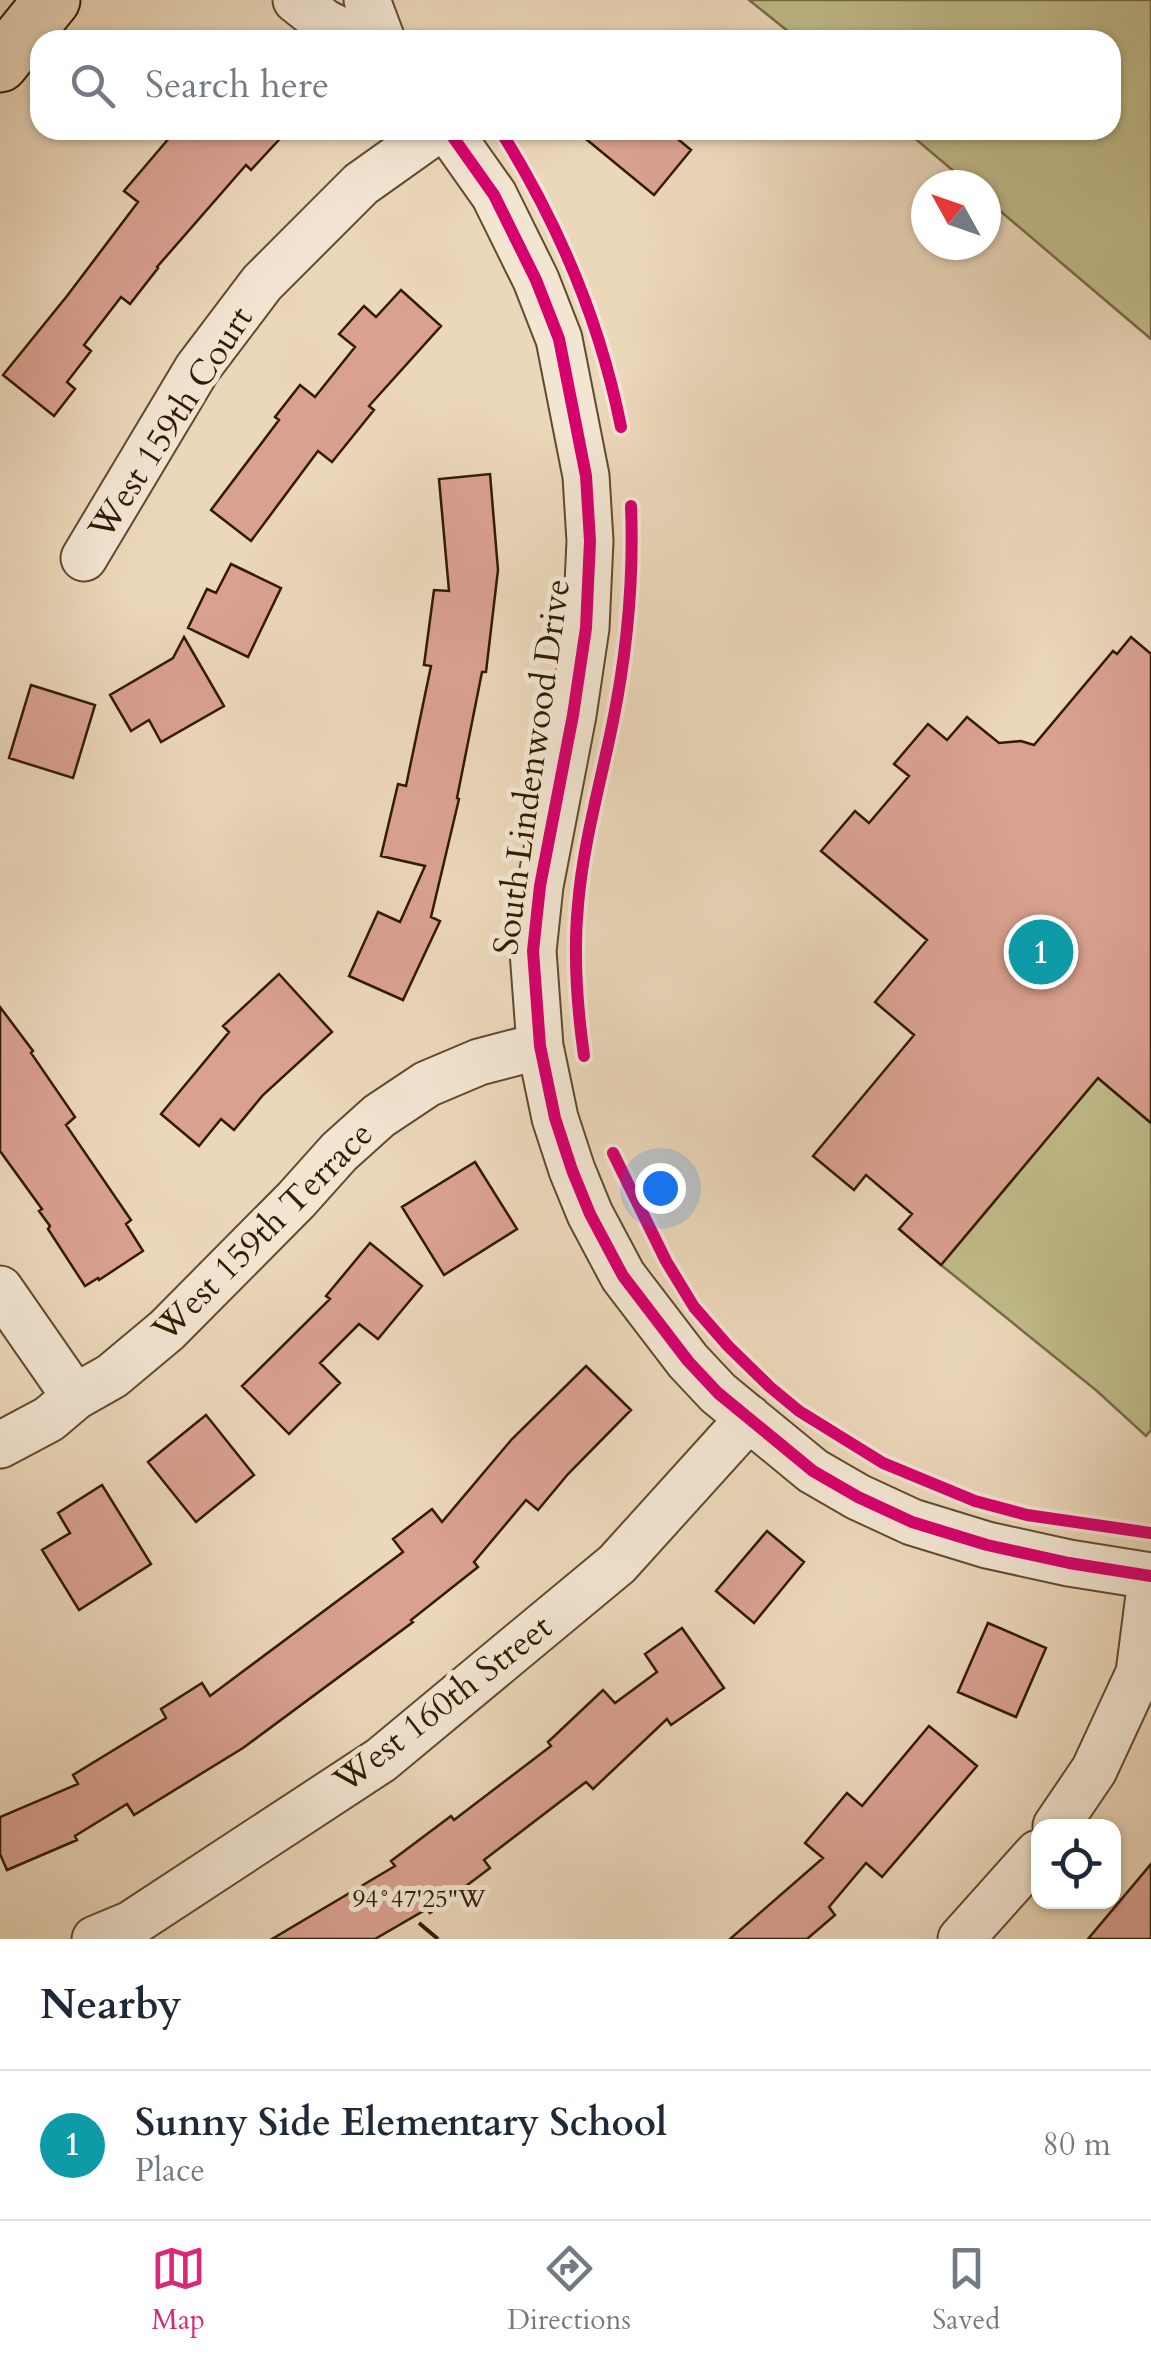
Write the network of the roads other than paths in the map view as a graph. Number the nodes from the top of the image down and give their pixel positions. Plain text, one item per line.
1 (52, 0) edge
2 (296, 0) edge
3 (367, 0) edge
4 (340, 30) edge
5 (378, 30) edge
6 (0, 64) edge
7 (424, 140) edge
8 (455, 140) edge
9 (84, 558) dead end
10 (540, 1046) junction
11 (0, 1289) edge
12 (76, 1397) junction
13 (748, 1418) junction
14 (0, 1446) edge
15 (1151, 1578) edge
16 (1061, 1819) edge
17 (1031, 1861) edge
18 (95, 1939) edge
19 (961, 1939) edge

1 - 6 main road
2 - 4 street
3 - 5 street
7 - 9 street, West 159th Court
8 - 10 street, South Lindenwood Drive
10 - 12 street, West 159th Terrace
10 - 13 street, South Lindenwood Drive
11 - 12 street
12 - 14 street, West 159th Terrace
13 - 15 street, South Lindenwood Drive
13 - 18 street, West 160th Street
15 - 16 street
17 - 19 street

